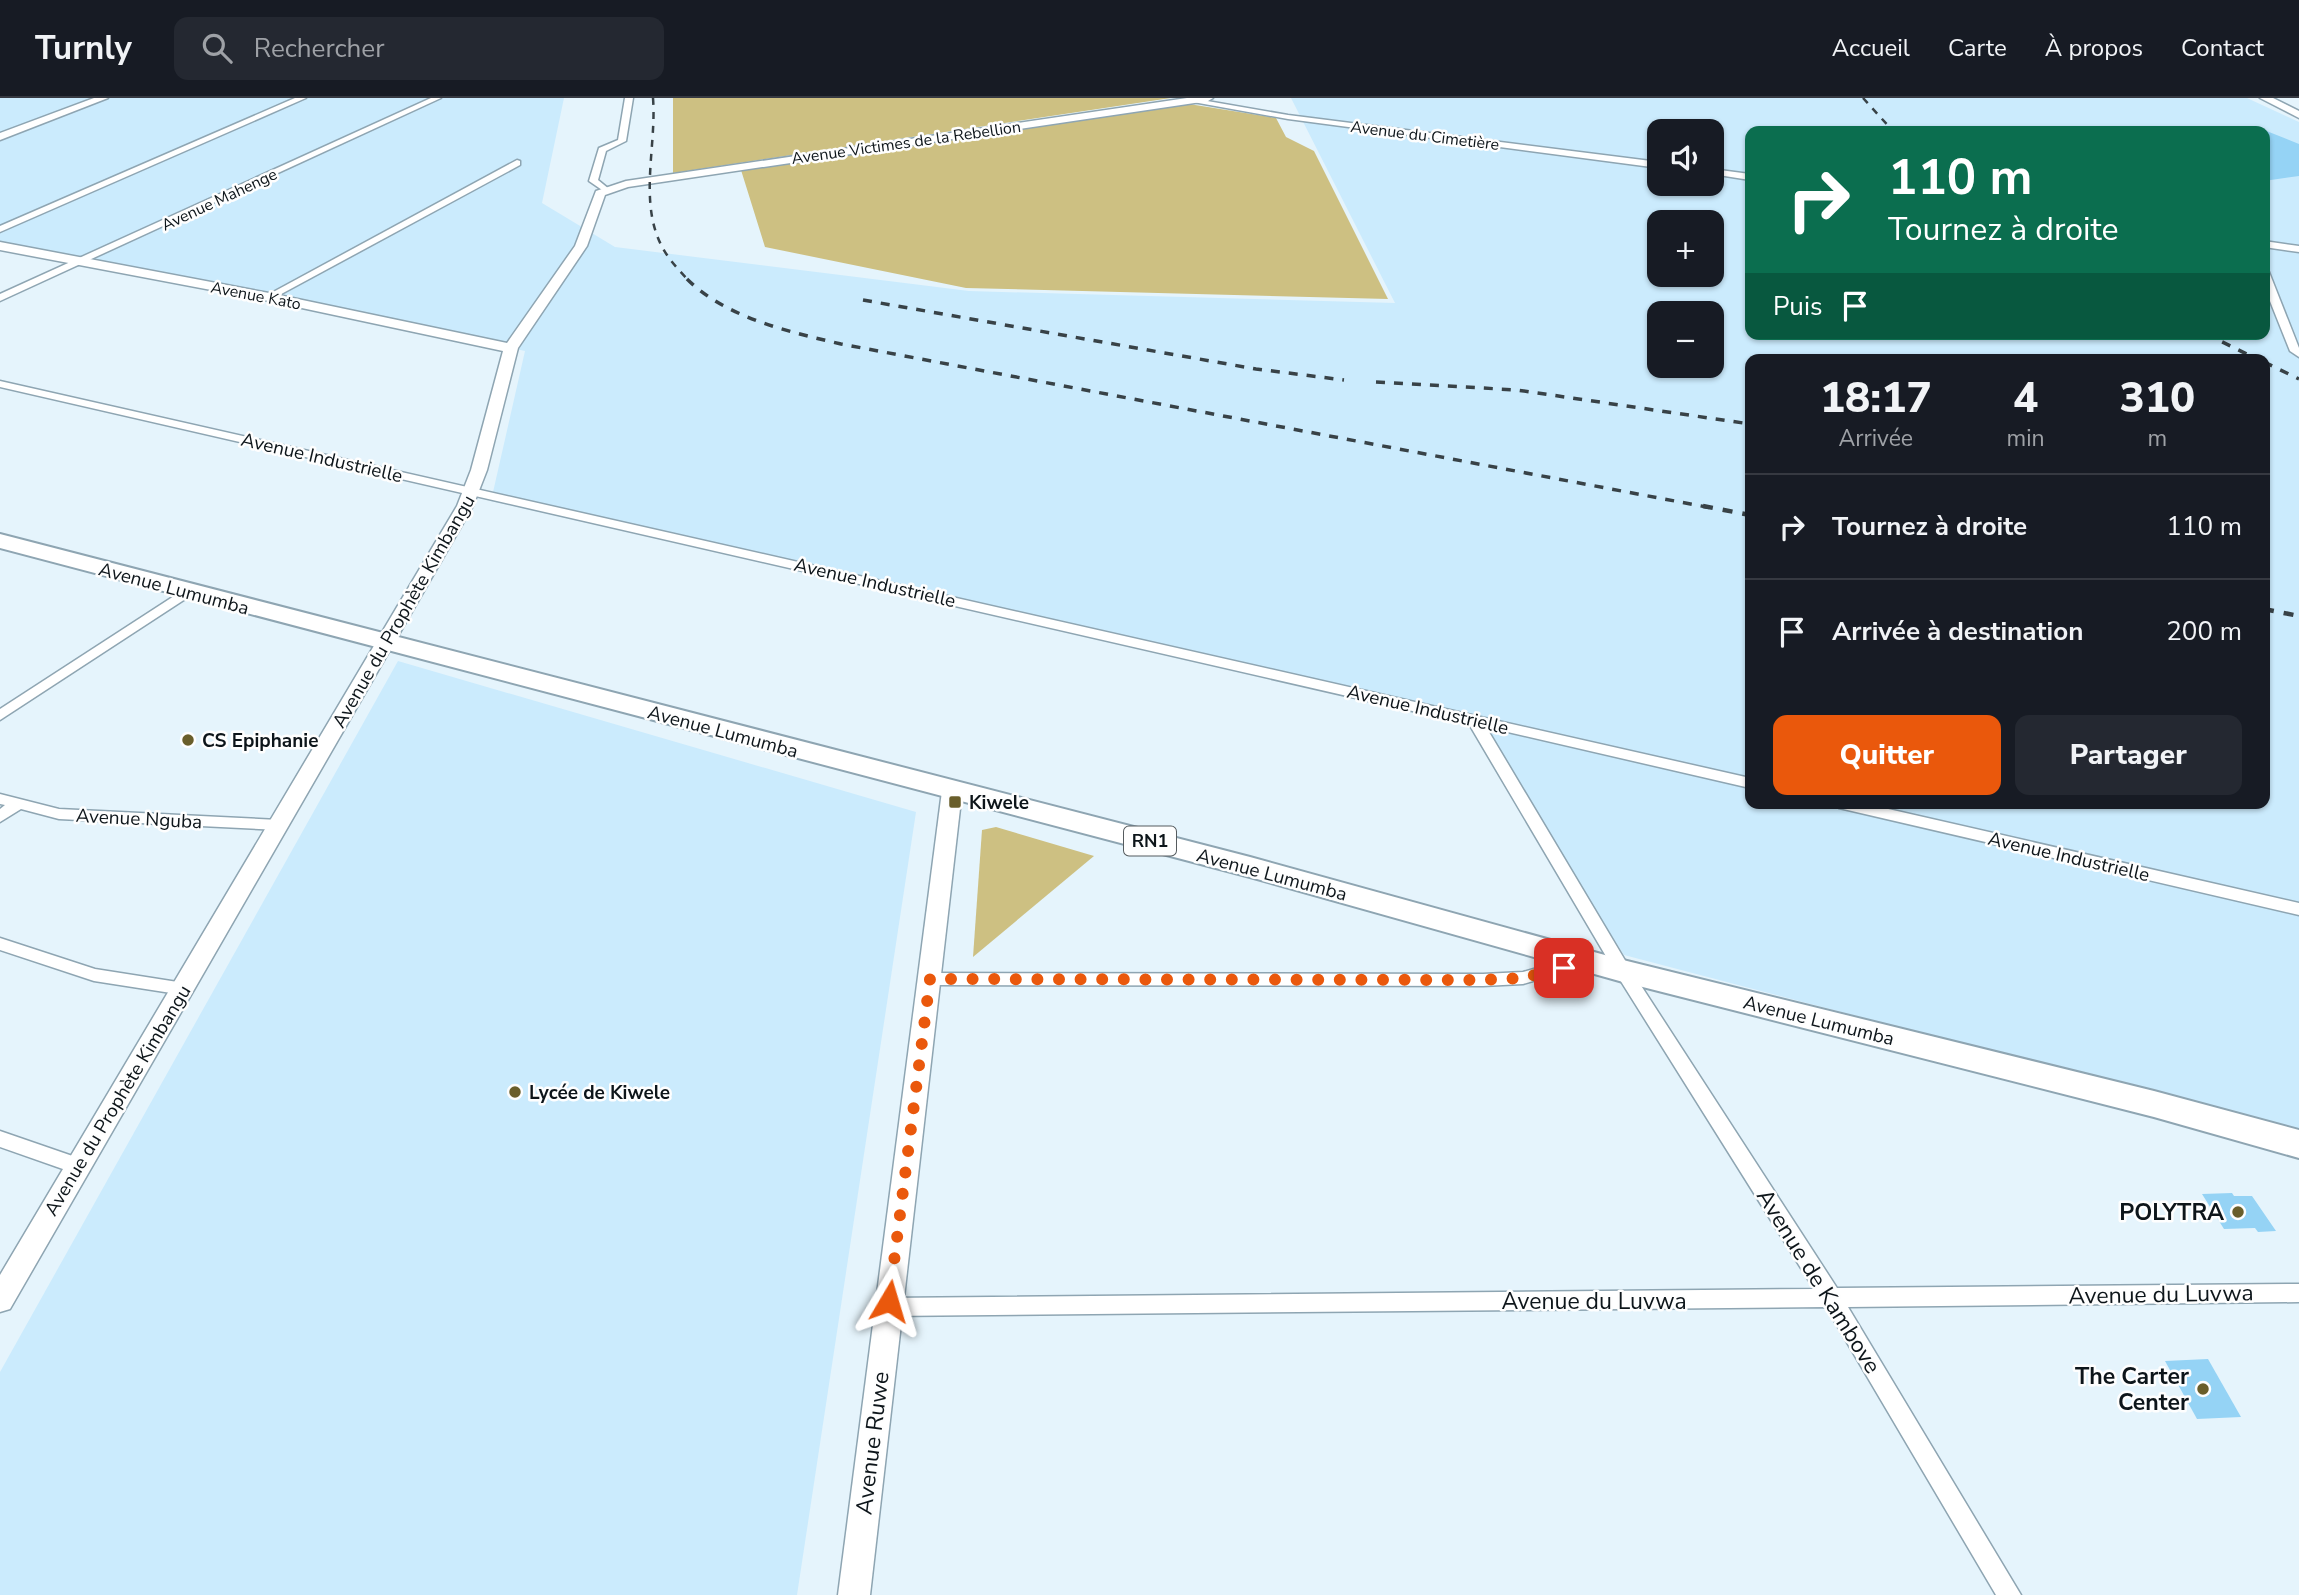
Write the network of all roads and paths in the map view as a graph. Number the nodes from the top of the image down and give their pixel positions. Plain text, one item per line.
1 (103, 98) edge
2 (302, 98) edge
3 (437, 98) edge
4 (629, 98) edge
5 (1208, 98) edge
6 (2265, 98) edge
7 (1193, 100) junction
8 (2299, 115) edge
9 (0, 137) edge
10 (517, 163) dead end
11 (1647, 163) edge
12 (1724, 174) edge
13 (1745, 176) edge
14 (605, 189) junction
15 (0, 229) edge
16 (2270, 245) edge
17 (0, 246) edge
18 (2299, 249) edge
19 (82, 261) junction
20 (2270, 286) edge
21 (268, 297) junction
22 (0, 299) edge
23 (511, 348) junction
24 (2299, 354) edge
25 (0, 384) edge
26 (472, 491) junction
27 (0, 541) edge
28 (188, 592) junction
29 (385, 643) junction
30 (0, 716) edge
31 (1474, 720) junction
32 (1745, 782) edge
33 (952, 791) junction
34 (0, 799) edge
35 (19, 803) junction
36 (1865, 809) edge
37 (0, 817) edge
38 (279, 825) junction
39 (2299, 909) edge
40 (0, 944) edge
41 (1585, 960) junction
42 (1623, 971) junction
43 (930, 979) junction
44 (184, 989) junction
45 (0, 1139) edge
46 (2299, 1144) edge
47 (80, 1167) junction
48 (2299, 1293) edge
49 (1832, 1299) junction
50 (0, 1300) edge
51 (888, 1307) junction
52 (854, 1595) edge
53 (2009, 1595) edge

1 - 9 street
2 - 15 street
3 - 19 street, Avenue Mahenge
4 - 14 street
5 - 7 street, Avenue Victimes de la Rebellion
6 - 8 street
7 - 11 street, Avenue du Cimetière
7 - 14 street, Avenue Victimes de la Rebellion
10 - 21 street
12 - 13 street
14 - 23 street, Avenue du Prophète Kimbangu
16 - 18 street
17 - 19 street, Avenue Kato
19 - 21 street, Avenue Kato
19 - 22 street, Avenue Mahenge
20 - 24 street
21 - 23 street, Avenue Kato
23 - 26 street, Avenue du Prophète Kimbangu
25 - 26 street, Avenue Industrielle
26 - 29 street, Avenue du Prophète Kimbangu
26 - 31 street, Avenue Industrielle
27 - 28 highway, Avenue Lumumba / RN1
28 - 29 highway, Avenue Lumumba / RN1
28 - 30 street
29 - 33 highway, Avenue Lumumba / RN1
29 - 38 street, Avenue du Prophète Kimbangu
31 - 32 street, Avenue Industrielle
31 - 42 street, Avenue de Kambove
33 - 41 highway, Avenue Lumumba / RN1
33 - 43 street, Avenue Ruwe
34 - 35 street, Avenue Nguba
35 - 37 street
35 - 38 street, Avenue Nguba
36 - 39 street, Avenue Industrielle
38 - 44 street, Avenue du Prophète Kimbangu
40 - 44 street
41 - 42 highway, Avenue Lumumba / RN1
41 - 43 street
42 - 46 highway, Avenue Lumumba / RN1
42 - 49 street, Avenue de Kambove
43 - 51 street, Avenue Ruwe
44 - 47 street, Avenue du Prophète Kimbangu
45 - 47 street
47 - 50 street, Avenue du Prophète Kimbangu
48 - 49 street, Avenue du Luvwa
49 - 51 street, Avenue du Luvwa
49 - 53 street, Avenue de Kambove
51 - 52 street, Avenue Ruwe

